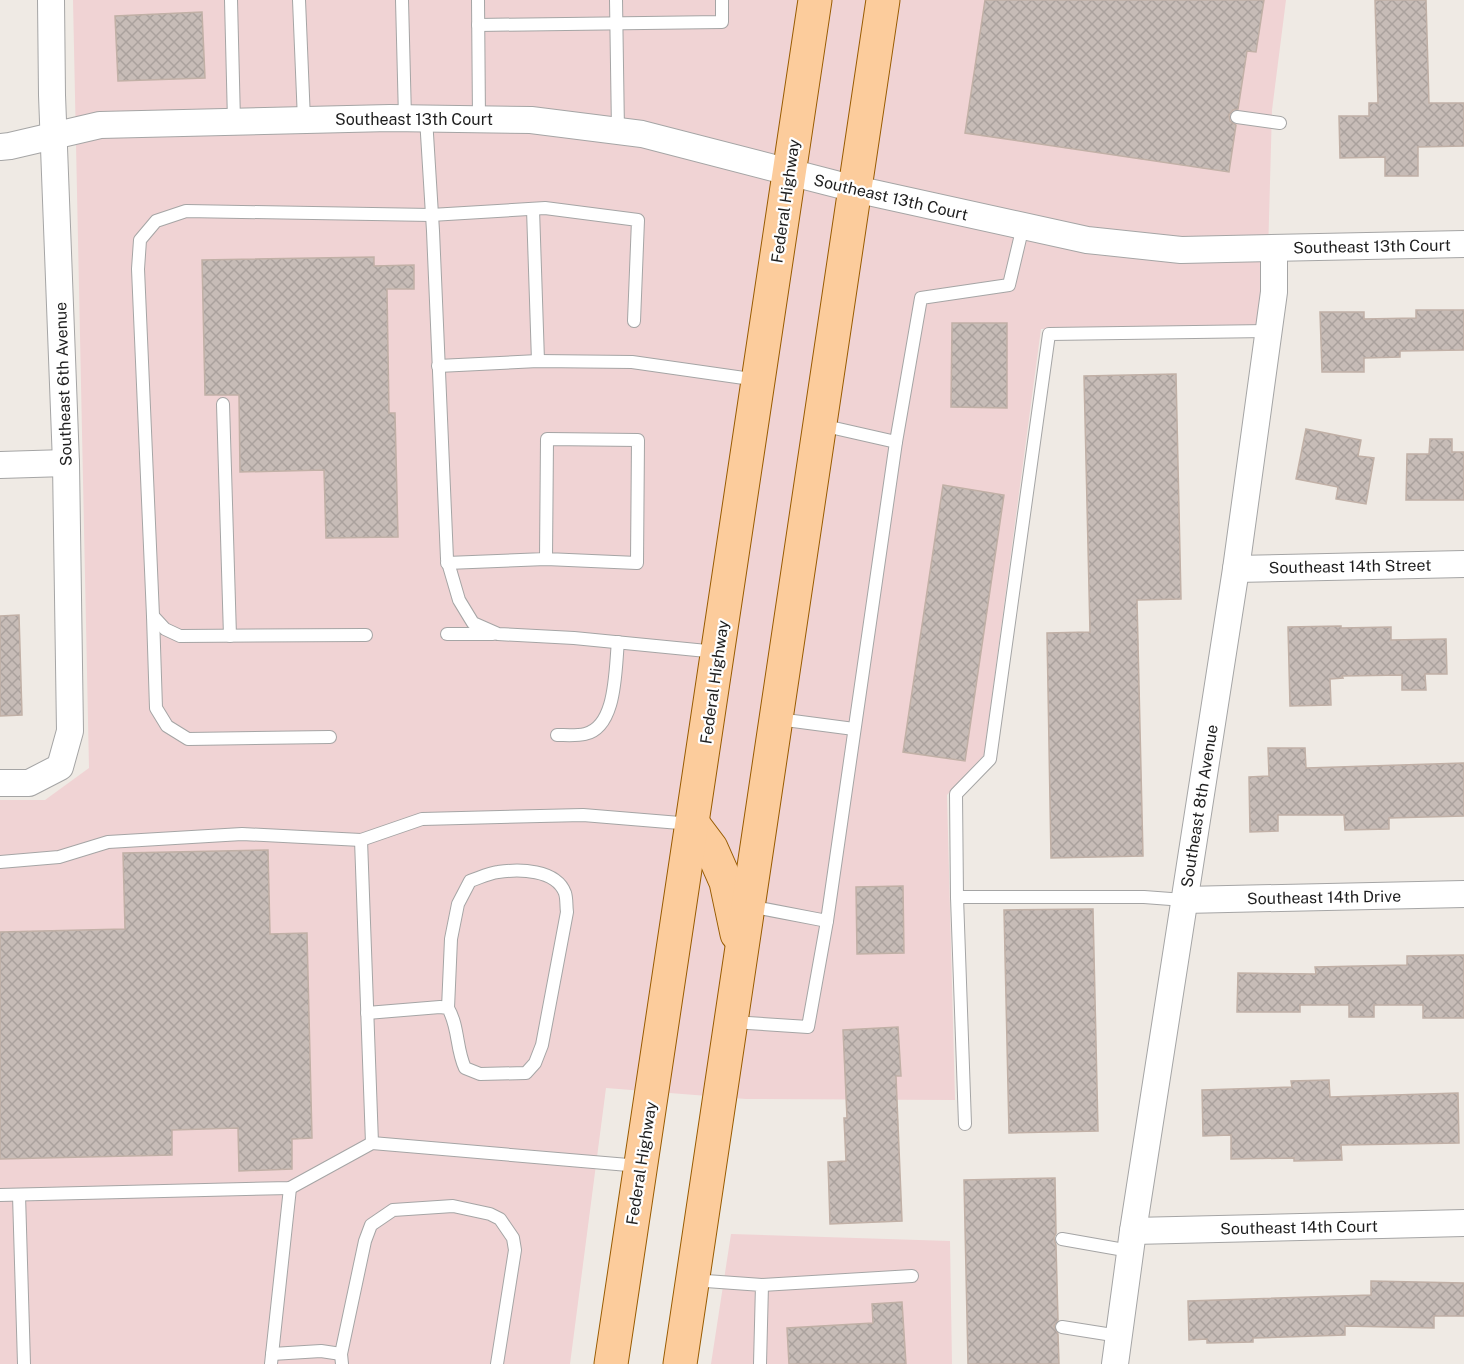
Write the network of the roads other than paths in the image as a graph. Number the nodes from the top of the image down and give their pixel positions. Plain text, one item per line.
1 (51, 0) edge
2 (231, 0) edge
3 (299, 0) edge
4 (402, 0) edge
5 (478, 0) edge
6 (616, 0) edge
7 (722, 0) edge
8 (815, 0) edge
9 (883, 0) edge
10 (616, 24) junction
11 (478, 25) junction
12 (1237, 117) dead end
13 (415, 118) junction
14 (479, 119) junction
15 (304, 120) junction
16 (234, 121) junction
17 (1280, 123) dead end
18 (618, 131) junction
19 (54, 136) junction
20 (0, 147) edge
21 (790, 174) junction
22 (855, 189) junction
23 (533, 209) junction
24 (431, 215) junction
25 (1023, 226) junction
26 (1464, 244) edge
27 (1274, 248) junction
28 (634, 321) dead end
29 (1268, 331) junction
30 (538, 361) junction
31 (438, 366) junction
32 (759, 380) junction
33 (223, 404) dead end
34 (820, 424) junction
35 (896, 442) junction
36 (66, 463) junction
37 (0, 465) edge
38 (546, 559) junction
39 (447, 563) junction
40 (1464, 564) edge
41 (1236, 569) junction
42 (153, 616) junction
43 (447, 634) dead end
44 (498, 634) junction
45 (366, 635) dead end
46 (230, 636) junction
47 (618, 642) junction
48 (718, 652) junction
49 (777, 719) junction
50 (854, 729) junction
51 (557, 735) dead end
52 (330, 737) dead end
53 (0, 783) edge
54 (693, 824) junction
55 (361, 840) junction
56 (0, 862) edge
57 (1464, 894) edge
58 (957, 897) junction
59 (1184, 900) junction
60 (748, 906) junction
61 (827, 921) junction
62 (741, 953) junction
63 (448, 1008) junction
64 (367, 1013) junction
65 (731, 1022) junction
66 (965, 1124) dead end
67 (372, 1143) junction
68 (640, 1167) junction
69 (290, 1188) junction
70 (0, 1195) edge
71 (19, 1195) junction
72 (1464, 1223) edge
73 (1062, 1239) dead end
74 (1132, 1241) junction
75 (912, 1276) dead end
76 (692, 1280) junction
77 (762, 1285) junction
78 (1062, 1327) dead end
79 (1119, 1336) junction
80 (272, 1359) edge
81 (342, 1359) edge
82 (24, 1364) edge
83 (497, 1364) edge
84 (611, 1364) edge
85 (680, 1364) edge
86 (760, 1364) edge
87 (1115, 1364) edge

1 - 19 street, Southeast 6th Avenue
2 - 16 lane
3 - 15 lane
4 - 13 lane
5 - 11 lane
6 - 10 lane
7 - 10 lane
8 - 21 main road, Federal Highway
9 - 22 main road
10 - 11 lane
10 - 18 lane
11 - 14 lane
12 - 17 lane
13 - 14 street, Southeast 13th Court
13 - 15 street, Southeast 13th Court
13 - 24 lane
14 - 18 street, Southeast 13th Court
15 - 16 street, Southeast 13th Court
16 - 19 street, Southeast 13th Court
18 - 21 street, Southeast 13th Court
19 - 20 street, Southeast 13th Court
19 - 36 street, Southeast 6th Avenue
21 - 22 street, Southeast 13th Court
21 - 32 main road, Federal Highway
22 - 25 street, Southeast 13th Court
22 - 34 main road
23 - 24 lane
23 - 28 lane
23 - 30 lane
24 - 31 lane
24 - 42 lane
25 - 27 street, Southeast 13th Court
25 - 35 lane
26 - 27 street, Southeast 13th Court
27 - 29 street, Southeast 8th Avenue
29 - 41 street, Southeast 8th Avenue
29 - 58 lane
30 - 31 lane
30 - 32 lane
31 - 39 lane
32 - 48 main road, Federal Highway
33 - 46 lane
34 - 35 lane
34 - 49 main road
35 - 50 lane
36 - 37 street
36 - 53 street, Southeast 6th Avenue
38 - 38 lane
38 - 39 lane
39 - 44 lane
40 - 41 street, Southeast 14th Street
41 - 59 street, Southeast 8th Avenue
42 - 46 lane
42 - 52 lane
43 - 44 lane
44 - 47 lane
45 - 46 lane
47 - 48 lane
47 - 51 lane
48 - 54 main road, Federal Highway
49 - 50 lane
49 - 60 main road
50 - 61 lane
54 - 55 lane
54 - 62 main road
54 - 68 main road, Federal Highway
55 - 56 lane
55 - 64 lane
57 - 59 street, Southeast 14th Drive
58 - 59 lane
58 - 66 lane
59 - 74 street, Southeast 8th Avenue
60 - 61 lane
60 - 62 main road
61 - 65 lane
62 - 65 main road
63 - 63 lane
63 - 64 lane
64 - 67 lane
65 - 76 main road
67 - 68 lane
67 - 69 lane
68 - 84 main road, Federal Highway
69 - 71 lane
69 - 80 lane
70 - 71 lane
71 - 82 lane
72 - 74 street, Southeast 14th Court
73 - 74 lane
74 - 79 street, Southeast 8th Avenue
75 - 77 lane
76 - 77 lane
76 - 85 main road
77 - 86 lane
78 - 79 lane
79 - 87 street, Southeast 8th Avenue
80 - 81 lane
81 - 83 lane

